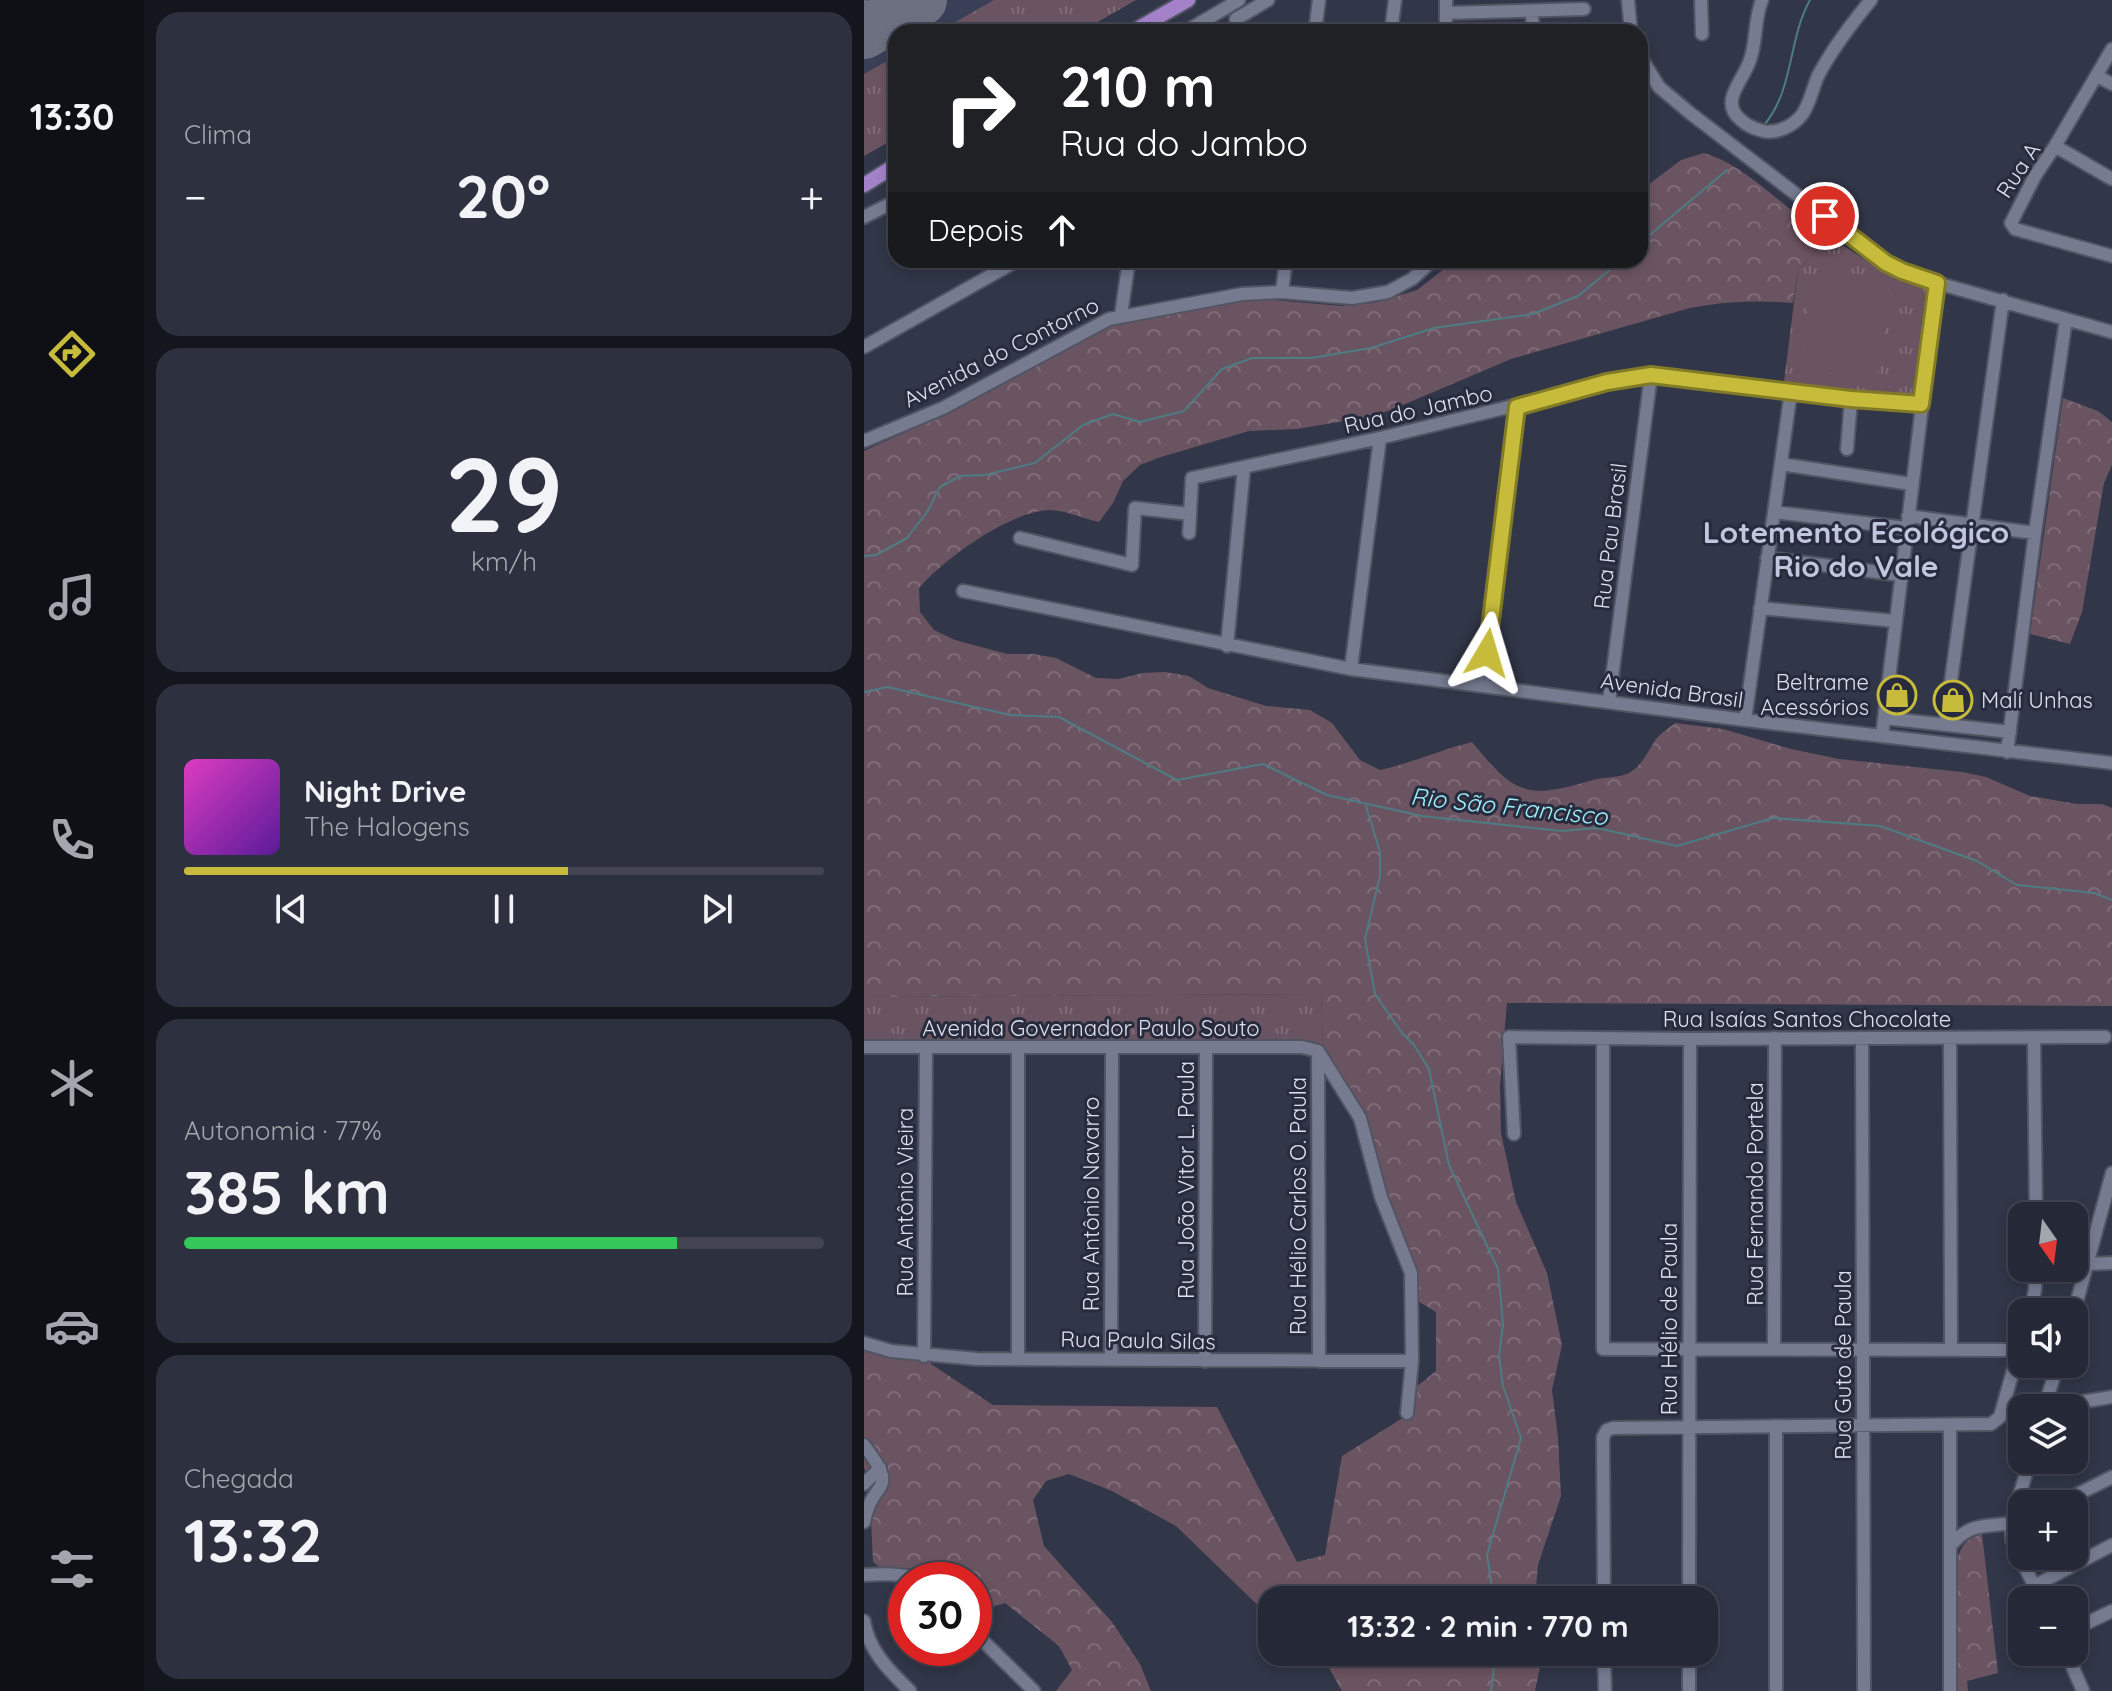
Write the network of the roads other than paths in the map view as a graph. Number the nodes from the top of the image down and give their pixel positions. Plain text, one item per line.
1 (1188, 0) edge
2 (1268, 0) edge
3 (1319, 0) edge
4 (1395, 0) edge
5 (1628, 0) edge
6 (1701, 0) edge
7 (1762, 0) edge
8 (1871, 0) edge
9 (1238, 1) edge
10 (1446, 6) edge
11 (1584, 9) dead end
12 (1532, 11) junction
13 (1146, 24) edge
14 (1199, 24) edge
15 (1235, 24) edge
16 (1238, 24) edge
17 (1316, 24) edge
18 (1392, 24) edge
19 (1533, 24) edge
20 (1630, 24) edge
21 (1702, 34) dead end
22 (2112, 49) edge
23 (1648, 69) edge
24 (2097, 76) junction
25 (2112, 84) edge
26 (2055, 146) junction
27 (888, 170) edge
28 (2112, 179) edge
29 (864, 185) edge
30 (888, 205) edge
31 (864, 217) edge
32 (2112, 256) edge
33 (993, 268) edge
34 (1128, 268) edge
35 (1285, 268) edge
36 (1423, 268) edge
37 (1937, 283) junction
38 (1282, 292) junction
39 (2003, 300) junction
40 (1121, 315) junction
41 (2066, 319) junction
42 (2112, 332) edge
43 (864, 347) edge
44 (1651, 375) junction
45 (1791, 391) junction
46 (1851, 399) junction
47 (1921, 404) junction
48 (1517, 407) junction
49 (1380, 438) junction
50 (864, 441) edge
51 (1847, 449) dead end
52 (1781, 464) junction
53 (1244, 467) junction
54 (1911, 484) junction
55 (1774, 512) junction
56 (1190, 514) junction
57 (1907, 522) junction
58 (1971, 524) junction
59 (1189, 533) dead end
60 (2035, 533) junction
61 (1020, 538) dead end
62 (1767, 558) junction
63 (1901, 575) junction
64 (963, 591) dead end
65 (1760, 608) junction
66 (1895, 621) junction
67 (1227, 646) junction
68 (1351, 669) junction
69 (1483, 684) junction
70 (1609, 701) junction
71 (1884, 718) junction
72 (1745, 720) junction
73 (1945, 725) junction
74 (2010, 732) junction
75 (1882, 736) junction
76 (2007, 752) junction
77 (2112, 763) edge
78 (2105, 1037) dead end
79 (1775, 1038) junction
80 (1862, 1038) junction
81 (1950, 1038) junction
82 (2034, 1038) junction
83 (1603, 1039) junction
84 (1690, 1039) junction
85 (864, 1047) edge
86 (1018, 1047) junction
87 (1112, 1048) junction
88 (1206, 1048) junction
89 (926, 1049) junction
90 (1318, 1051) junction
91 (1514, 1134) dead end
92 (2112, 1173) edge
93 (2036, 1202) edge
94 (2088, 1260) edge
95 (2112, 1263) edge
96 (2088, 1264) edge
97 (864, 1343) edge
98 (2008, 1346) edge
99 (1862, 1348) junction
100 (1690, 1349) junction
101 (1774, 1349) junction
102 (1951, 1349) junction
103 (924, 1356) junction
104 (1018, 1359) junction
105 (1111, 1360) junction
106 (1205, 1361) junction
107 (1319, 1361) junction
108 (1412, 1361) junction
109 (2011, 1378) edge
110 (2112, 1397) edge
111 (2088, 1401) edge
112 (1407, 1413) dead end
113 (1689, 1426) junction
114 (1776, 1426) junction
115 (1864, 1426) junction
116 (1950, 1426) junction
117 (864, 1445) edge
118 (880, 1468) junction
119 (2112, 1477) edge
120 (864, 1484) edge
121 (2086, 1490) edge
122 (864, 1522) edge
123 (2008, 1523) edge
124 (1951, 1545) junction
125 (2112, 1545) edge
126 (2026, 1570) edge
127 (864, 1575) edge
128 (888, 1575) edge
129 (1604, 1586) edge
130 (1689, 1586) edge
131 (2034, 1586) joint
132 (2112, 1611) edge
133 (864, 1621) edge
134 (2088, 1622) edge
135 (992, 1650) edge
136 (1604, 1666) edge
137 (1689, 1666) edge
138 (2072, 1666) edge
139 (910, 1691) edge
140 (1034, 1691) edge
141 (1605, 1691) edge
142 (1689, 1691) edge
143 (1776, 1691) edge
144 (1864, 1691) edge
145 (1950, 1691) edge
146 (2083, 1691) edge

1 - 13 main road
2 - 16 street
3 - 17 street
4 - 18 street
5 - 20 street
6 - 21 street
7 - 8 street
9 - 14 street
9 - 15 street
10 - 12 street
11 - 12 street
12 - 19 street
22 - 24 street
23 - 37 street
24 - 25 street
24 - 26 street
26 - 28 street, Rua A
26 - 32 street, Rua A
27 - 29 main road
30 - 31 street
33 - 43 street
34 - 40 street
35 - 38 street
36 - 38 street, Avenida do Contorno
37 - 39 street
37 - 47 street
38 - 40 street, Avenida do Contorno
39 - 41 street
39 - 58 street
40 - 50 street, Avenida do Contorno
41 - 42 street
41 - 60 street
44 - 45 street, Rua do Jambo
44 - 48 street, Rua do Jambo
44 - 70 street, Rua Pau Brasil
45 - 46 street, Rua do Jambo
45 - 52 street
46 - 47 street, Rua do Jambo
46 - 51 street
47 - 54 street
48 - 49 street, Rua do Jambo
48 - 69 street
49 - 53 street, Rua do Jambo
49 - 68 street
52 - 54 street
52 - 55 street
53 - 56 street, Rua do Jambo
53 - 67 street
54 - 57 street
55 - 57 street
55 - 62 street
56 - 59 street
56 - 61 street
57 - 58 street
57 - 63 street
58 - 60 street
58 - 73 street
60 - 74 street
62 - 63 street
62 - 65 street
63 - 66 street
64 - 67 street, Avenida Brasil
65 - 66 street
65 - 72 street
66 - 71 street
67 - 68 street, Avenida Brasil
68 - 69 street, Avenida Brasil
69 - 70 street, Avenida Brasil
70 - 72 street, Avenida Brasil
71 - 73 street
71 - 75 street
72 - 75 street, Avenida Brasil
73 - 74 street
74 - 76 street
75 - 76 street, Avenida Brasil
76 - 77 street, Avenida Brasil
78 - 82 street, Rua Isaías Santos Chocolate
79 - 80 street, Rua Isaías Santos Chocolate
79 - 84 street, Rua Isaías Santos Chocolate
79 - 101 street, Rua Fernando Portela
80 - 81 street, Rua Isaías Santos Chocolate
80 - 99 street, Rua Guto de Paula
81 - 82 street, Rua Isaías Santos Chocolate
81 - 102 street
82 - 93 street
83 - 84 street, Rua Isaías Santos Chocolate
83 - 91 street, Rua Isaías Santos Chocolate
83 - 100 street
84 - 100 street, Rua Hélio de Paula
85 - 89 street, Avenida Governador Paulo Souto
86 - 87 street, Avenida Governador Paulo Souto
86 - 89 street, Avenida Governador Paulo Souto
86 - 104 street
87 - 88 street, Avenida Governador Paulo Souto
87 - 105 street, Rua Antônio Navarro
88 - 90 street, Avenida Governador Paulo Souto
88 - 106 street, Rua João Vitor L. Paula
89 - 103 street, Rua Antônio Vieira
90 - 107 street, Rua Hélio Carlos O. Paula
90 - 108 street
92 - 94 street
95 - 96 street
97 - 103 street, Rua Paula Silas
98 - 102 street
99 - 101 street
99 - 102 street
99 - 115 street, Rua Guto de Paula
100 - 101 street
100 - 113 street, Rua Hélio de Paula
103 - 104 street, Rua Paula Silas
104 - 105 street, Rua Paula Silas
105 - 106 street, Rua Paula Silas
106 - 107 street, Rua Paula Silas
107 - 108 street, Rua Paula Silas
108 - 112 street
109 - 116 street
110 - 111 street
113 - 114 street
113 - 129 street
113 - 130 street, Rua Hélio de Paula
114 - 115 street
114 - 143 street
115 - 116 street
115 - 144 street, Rua Guto de Paula
116 - 124 street
117 - 118 street
118 - 120 street
118 - 122 street
119 - 121 street
123 - 124 street
124 - 145 street
125 - 131 street
126 - 131 street
127 - 128 street
132 - 134 street
133 - 139 street
135 - 140 street
136 - 141 street
137 - 142 street
138 - 146 street

